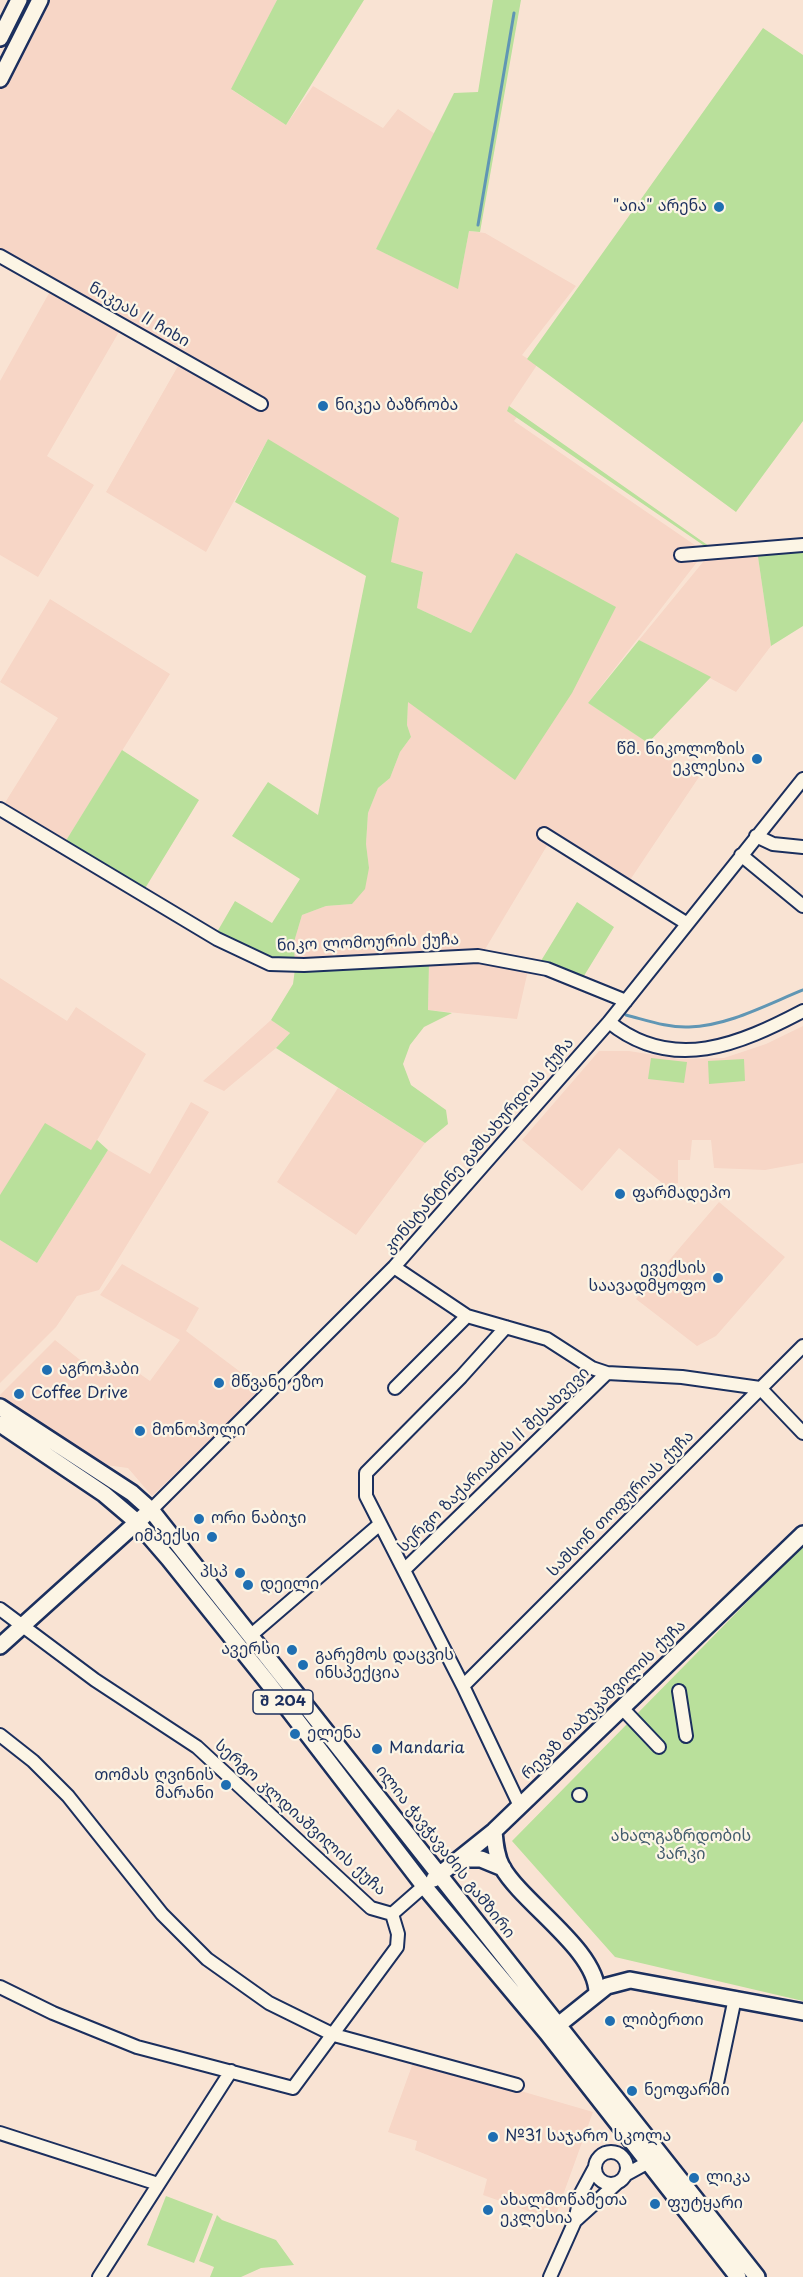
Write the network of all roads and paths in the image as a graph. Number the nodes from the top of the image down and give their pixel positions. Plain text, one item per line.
1 (19, 0) edge
2 (40, 0) edge
3 (0, 38) edge
4 (0, 79) edge
5 (0, 256) edge
6 (261, 404) dead end
7 (803, 544) edge
8 (681, 555) dead end
9 (803, 779) edge
10 (0, 809) edge
11 (544, 834) dead end
12 (756, 836) junction
13 (802, 848) edge
14 (741, 855) junction
15 (803, 906) edge
16 (686, 923) junction
17 (626, 1001) junction
18 (803, 1011) edge
19 (609, 1022) junction
20 (394, 1267) junction
21 (467, 1316) junction
22 (506, 1327) junction
23 (803, 1347) edge
24 (607, 1373) junction
25 (395, 1388) dead end
26 (760, 1388) junction
27 (0, 1407) edge
28 (0, 1424) edge
29 (803, 1433) edge
30 (151, 1510) junction
31 (137, 1522) junction
32 (380, 1524) junction
33 (803, 1534) edge
34 (404, 1570) junction
35 (0, 1609) edge
36 (25, 1625) junction
37 (250, 1636) junction
38 (0, 1647) edge
39 (463, 1686) junction
40 (679, 1691) dead end
41 (621, 1708) junction
42 (0, 1735) edge
43 (686, 1736) dead end
44 (659, 1747) dead end
45 (520, 1806) junction
46 (494, 1831) junction
47 (460, 1859) junction
48 (503, 1868) junction
49 (441, 1874) junction
50 (424, 1886) junction
51 (392, 1914) junction
52 (585, 1961) junction
53 (630, 1980) junction
54 (0, 1987) edge
55 (597, 1994) junction
56 (735, 1998) junction
57 (537, 1999) junction
58 (581, 2007) junction
59 (803, 2013) edge
60 (553, 2029) junction
61 (334, 2035) junction
62 (231, 2071) junction
63 (517, 2085) dead end
64 (716, 2088) dead end
65 (631, 2131) junction
66 (2, 2136) edge
67 (610, 2152) junction
68 (654, 2159) junction
69 (595, 2167) junction
70 (621, 2179) junction
71 (158, 2184) junction
72 (575, 2221) junction
73 (99, 2277) edge
74 (550, 2277) edge
75 (738, 2277) edge
76 (757, 2277) edge

1 - 3 main road
2 - 4 main road
5 - 6 street, ნიკეას II ჩიხი
7 - 8 street
9 - 12 street, კონსტანტინე გამსახურდიას ქუჩა
10 - 17 street, ნიკო ლომოურის ქუჩა
11 - 16 street
12 - 13 street
12 - 14 street, კონსტანტინე გამსახურდიას ქუჩა
14 - 15 street
14 - 16 street, კონსტანტინე გამსახურდიას ქუჩა
16 - 17 street, კონსტანტინე გამსახურდიას ქუჩა
17 - 19 street, კონსტანტინე გამსახურდიას ქუჩა
18 - 19 street
19 - 20 street, კონსტანტინე გამსახურდიას ქუჩა
20 - 21 street
20 - 30 street, კონსტანტინე გამსახურდიას ქუჩა
21 - 22 street
21 - 25 street
22 - 24 street
22 - 32 street
23 - 26 street, სამსონ თოფურიას ქუჩა
24 - 26 street
24 - 34 street, სერგო ზაქარიაძის II შესახვევი
26 - 29 street
26 - 39 street, სამსონ თოფურიას ქუჩა
27 - 30 main road, ილია ჭავჭავაძის გამზირი / შ 204
28 - 31 main road, ილია ჭავჭავაძის გამზირი / შ 204
30 - 31 main road
30 - 37 main road, ილია ჭავჭავაძის გამზირი / შ 204
31 - 36 main road
31 - 50 main road, ილია ჭავჭავაძის გამზირი / შ 204
32 - 34 street
32 - 37 street
33 - 41 main road, რევაზ თაბუკაშვილის ქუჩა
34 - 39 street
35 - 36 street, სერგო კლდიაშვილის ქუჩა
36 - 38 main road
36 - 51 street, სერგო კლდიაშვილის ქუჩა
37 - 49 main road, ილია ჭავჭავაძის გამზირი / შ 204
39 - 45 street
40 - 43 street
41 - 44 street
41 - 45 main road, რევაზ თაბუკაშვილის ქუჩა
42 - 61 street
45 - 46 main road, რევაზ თაბუკაშვილის ქუჩა
46 - 47 main road, რევაზ თაბუკაშვილის ქუჩა
46 - 48 main road
47 - 48 main road
47 - 49 main road, რევაზ თაბუკაშვილის ქუჩა
48 - 52 main road
49 - 50 main road, რევაზ თაბუკაშვილის ქუჩა
49 - 57 main road, ილია ჭავჭავაძის გამზირი / შ 204
50 - 51 street
50 - 60 main road, ილია ჭავჭავაძის გამზირი / შ 204
51 - 61 street, სერგო კლდიაშვილის ქუჩა
52 - 53 main road
52 - 55 main road
53 - 55 main road
53 - 56 main road
54 - 62 street
55 - 58 main road
56 - 59 main road
56 - 64 street
57 - 58 main road
57 - 60 main road, ილია ჭავჭავაძის გამზირი / შ 204
58 - 60 main road
60 - 65 main road, ილია ჭავჭავაძის გამზირი / შ 204
61 - 62 street, სერგო კლდიაშვილის ქუჩა
61 - 63 street
62 - 71 street
65 - 67 street
65 - 68 main road, ილია ჭავჭავაძის გამზირი / შ 204
66 - 71 street
67 - 69 street
67 - 70 street
68 - 70 street
68 - 75 main road, ილია ჭავჭავაძის გამზირი / შ 204
68 - 76 main road, ილია ჭავჭავაძის გამზირი / შ 204
69 - 70 street
69 - 72 street
70 - 72 street
71 - 73 street
72 - 74 street

